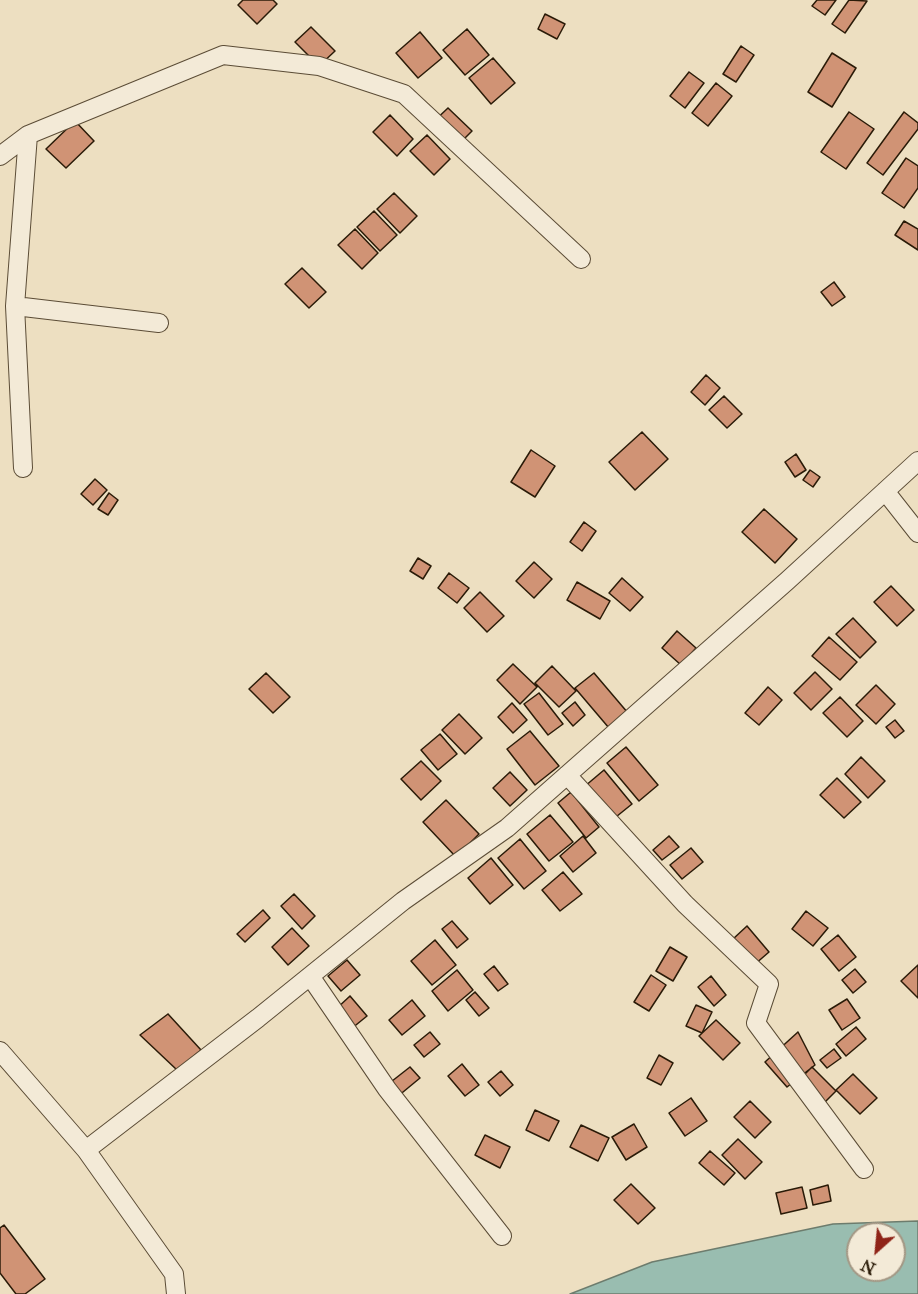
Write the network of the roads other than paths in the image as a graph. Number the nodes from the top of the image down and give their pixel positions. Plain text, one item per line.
1 (28, 135) junction
2 (0, 156) edge
3 (581, 259) dead end
4 (15, 306) junction
5 (159, 323) dead end
6 (918, 461) edge
7 (23, 468) dead end
8 (885, 491) junction
9 (918, 533) edge
10 (567, 775) junction
11 (310, 976) junction
12 (0, 1051) edge
13 (86, 1150) junction
14 (864, 1169) dead end
15 (502, 1236) dead end
16 (176, 1294) edge

1 - 2 street
1 - 3 street
1 - 4 street
4 - 5 street
4 - 7 street
6 - 8 street
8 - 9 street
8 - 10 street
10 - 11 street
10 - 14 street
11 - 13 street
11 - 15 street
12 - 13 street
13 - 16 street

